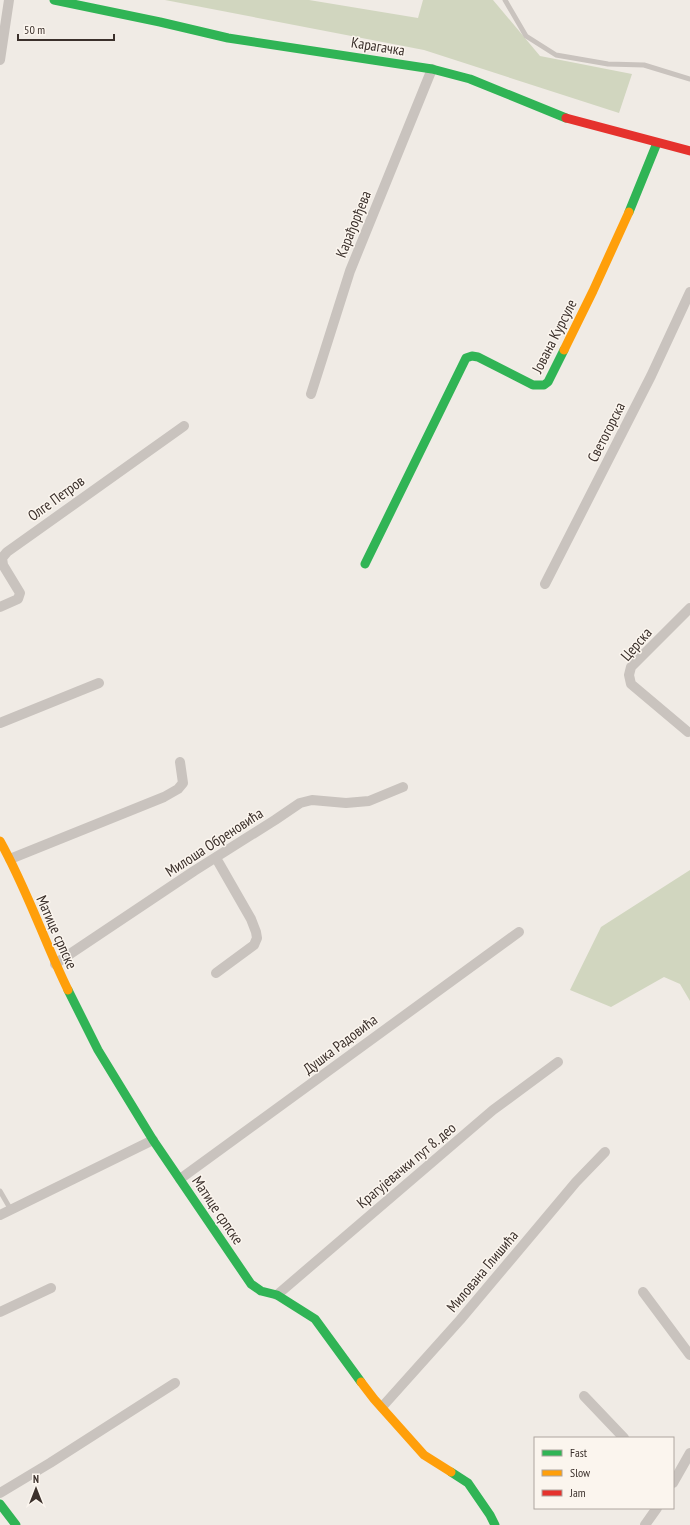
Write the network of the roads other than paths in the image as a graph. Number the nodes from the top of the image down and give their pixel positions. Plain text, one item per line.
1 (9, 0) edge
2 (54, 0) edge
3 (505, 0) edge
4 (0, 60) edge
5 (432, 69) junction
6 (690, 79) edge
7 (657, 143) junction
8 (690, 151) edge
9 (690, 292) edge
10 (310, 394) dead end
11 (184, 426) dead end
12 (365, 564) dead end
13 (545, 584) dead end
14 (0, 607) edge
15 (690, 608) edge
16 (99, 683) dead end
17 (0, 723) edge
18 (688, 732) dead end
19 (180, 762) dead end
20 (403, 787) dead end
21 (0, 841) edge
22 (216, 858) junction
23 (10, 859) junction
24 (518, 932) dead end
25 (55, 964) junction
26 (216, 973) dead end
27 (558, 1062) dead end
28 (153, 1140) junction
29 (605, 1152) dead end
30 (180, 1179) junction
31 (0, 1190) edge
32 (11, 1210) junction
33 (0, 1215) edge
34 (51, 1288) dead end
35 (643, 1292) dead end
36 (277, 1295) junction
37 (0, 1312) edge
38 (690, 1355) edge
39 (175, 1383) dead end
40 (584, 1396) dead end
41 (382, 1408) junction
42 (623, 1437) edge
43 (690, 1453) edge
44 (674, 1481) edge
45 (0, 1493) edge
46 (0, 1504) edge
47 (656, 1509) edge
48 (16, 1525) edge
49 (495, 1525) edge
50 (645, 1525) edge

1 - 4 street
2 - 5 street, Карагачка
3 - 6 lane
5 - 7 street, Карагачка
5 - 10 street, Карађорђева
7 - 8 street, Карагачка
7 - 12 street, Јована Курсуле
9 - 13 street, Светогорска
11 - 14 street, Олге Петров
15 - 18 street, Церска
16 - 17 street
19 - 23 street
20 - 22 street, Милоша Обреновића
21 - 23 street, Матице српске
22 - 25 street, Милоша Обреновића
22 - 26 street
23 - 25 street, Матице српске
24 - 30 street, Душка Радовића
25 - 28 street, Матице српске
27 - 36 street, Крагујевачки пут 8. део
28 - 30 street, Матице српске
28 - 32 street
29 - 41 street, Милована Глишића
30 - 36 street, Матице српске
31 - 32 lane
32 - 33 street
34 - 37 street
35 - 38 street
36 - 41 street, Матице српске
39 - 45 street
40 - 42 street
41 - 49 street, Матице српске
43 - 44 street
46 - 48 street
47 - 50 street

